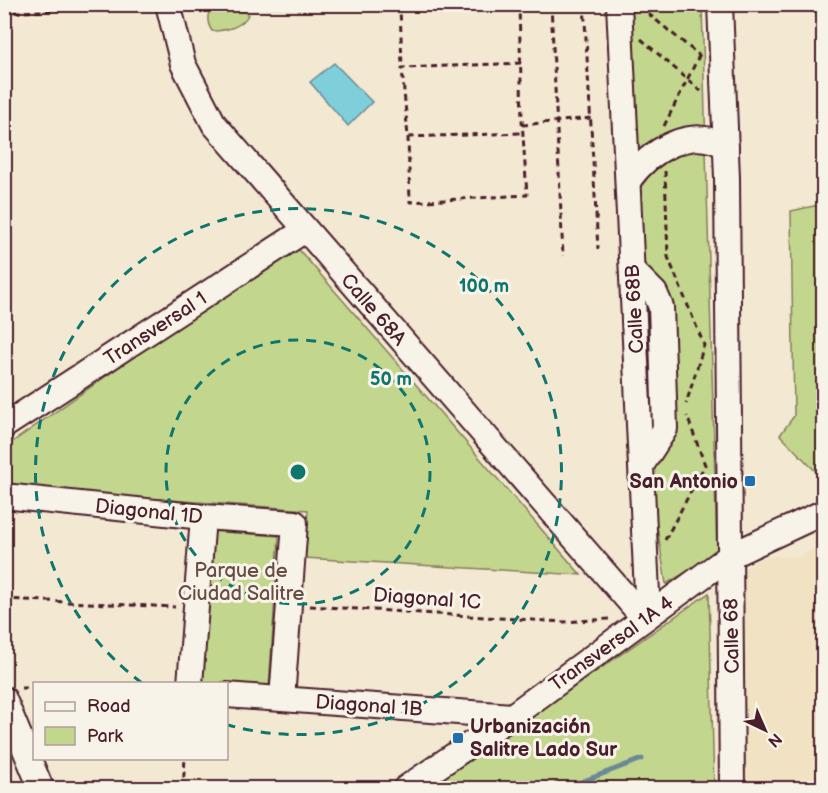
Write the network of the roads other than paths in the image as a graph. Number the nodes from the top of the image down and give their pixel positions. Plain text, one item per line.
1 (168, 4) edge
2 (720, 4) edge
3 (625, 10) edge
4 (726, 147) junction
5 (629, 180) junction
6 (304, 230) junction
7 (4, 426) edge
8 (4, 496) edge
9 (824, 512) edge
10 (203, 517) junction
11 (730, 556) junction
12 (645, 616) junction
13 (190, 682) edge
14 (228, 695) edge
15 (4, 699) edge
16 (282, 699) junction
17 (512, 716) junction
18 (40, 787) edge
19 (406, 789) edge
20 (732, 789) edge

1 - 6 street, Calle 68A
2 - 4 street
3 - 5 street, Calle 68B
4 - 5 street
4 - 11 street
5 - 12 street, Calle 68B
6 - 7 street, Transversal 1
6 - 12 street, Calle 68A
8 - 10 street, Diagonal 1D
9 - 11 street, Transversal 1A 4
10 - 13 street
10 - 16 street, Diagonal 1D
11 - 12 street, Transversal 1A 4
11 - 20 street, Calle 68
12 - 17 street, Transversal 1A 4
14 - 16 street, Diagonal 1B
15 - 18 street
16 - 17 street, Diagonal 1B
17 - 19 street, Transversal 1A 4

